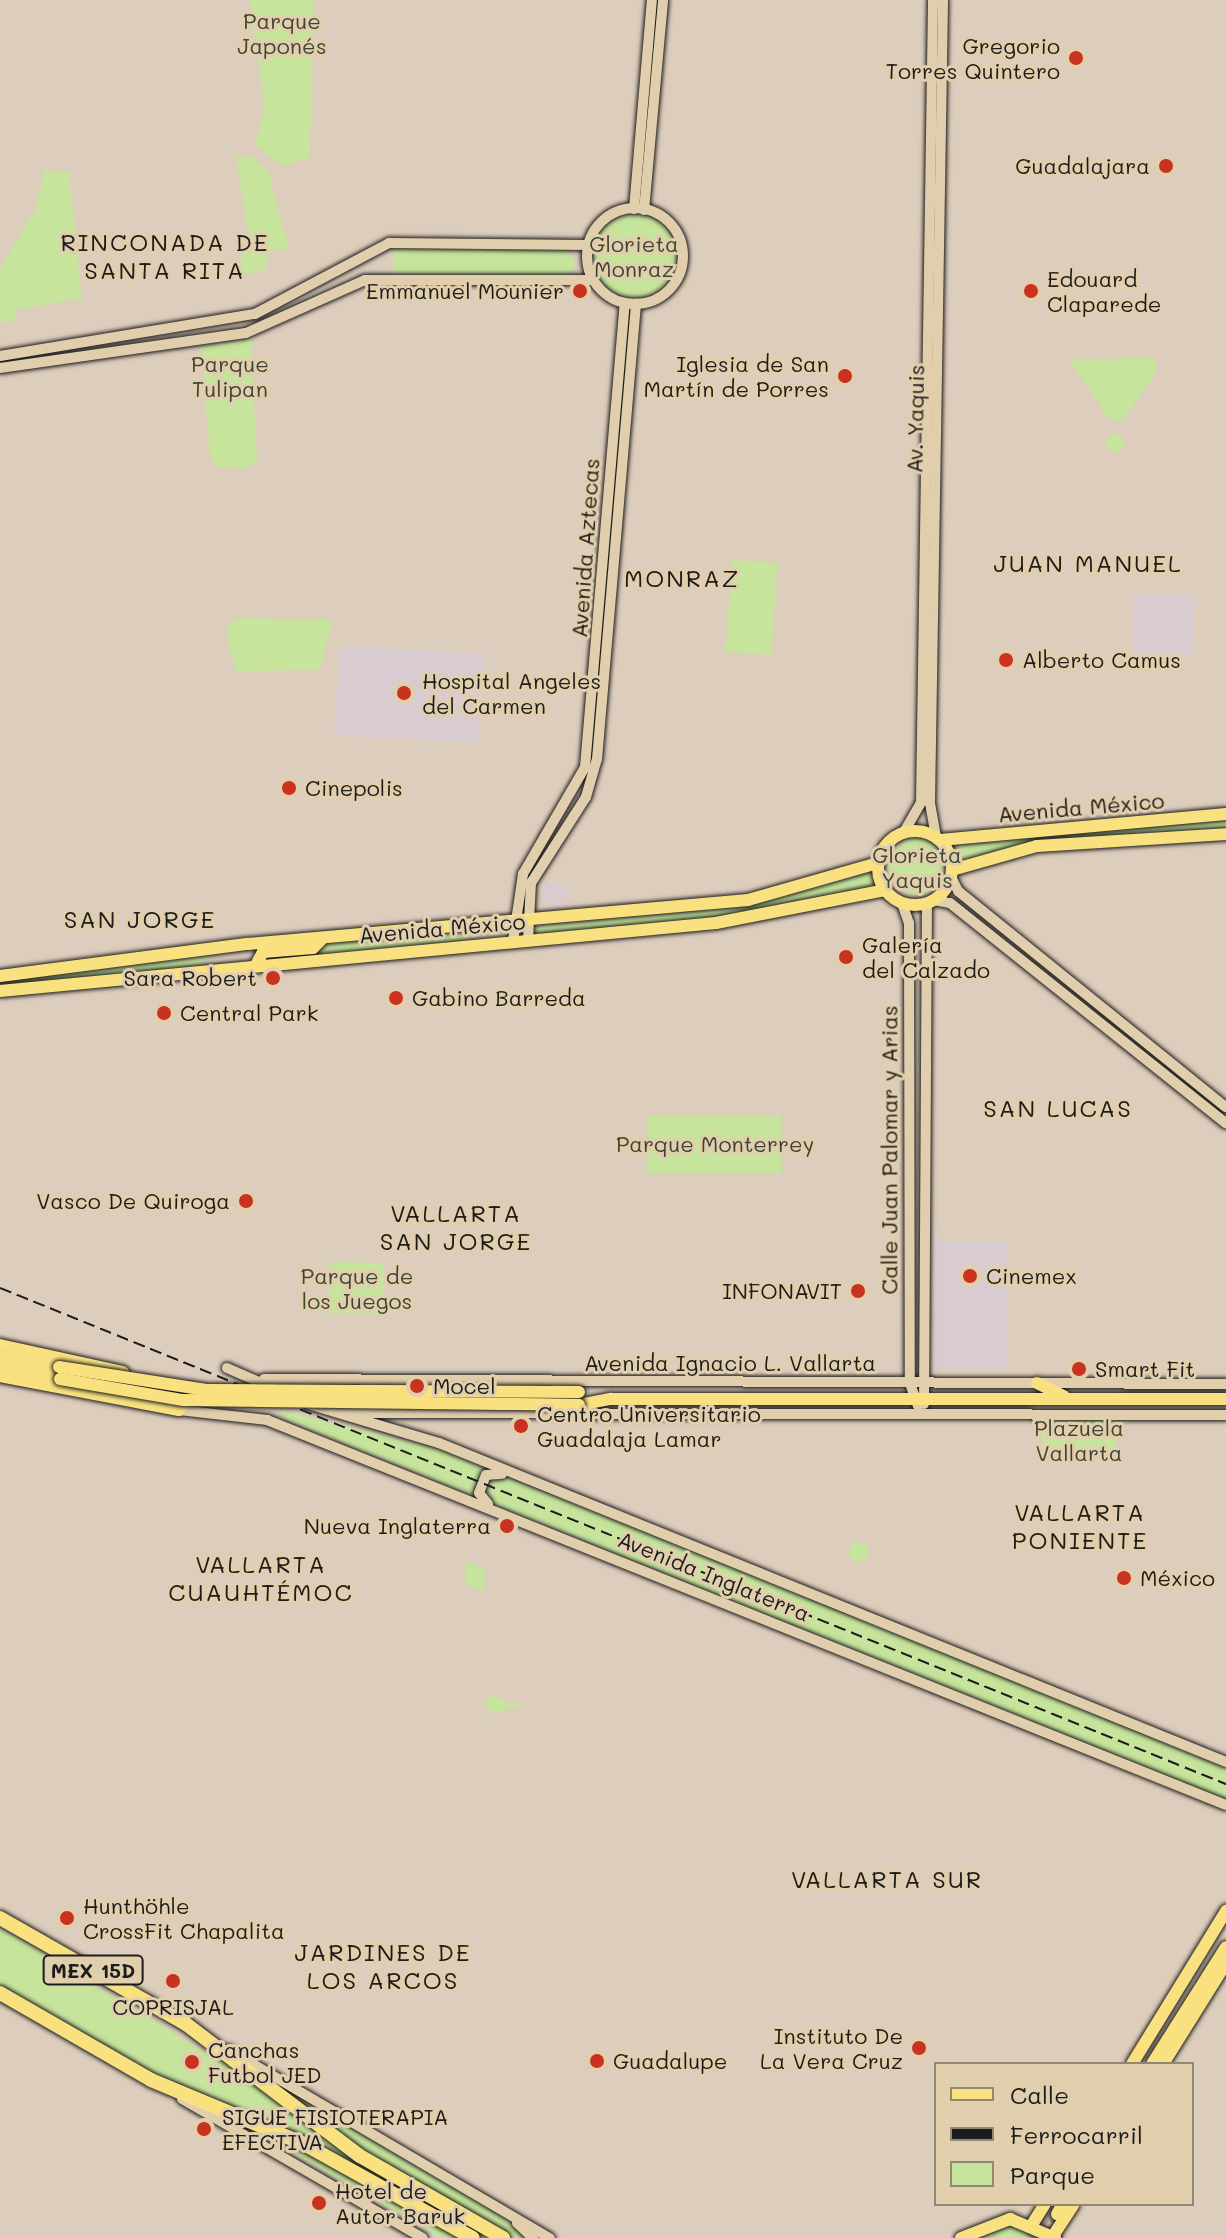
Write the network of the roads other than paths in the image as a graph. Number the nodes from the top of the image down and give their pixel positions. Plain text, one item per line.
1 (652, 0) edge
2 (663, 0) edge
3 (933, 0) edge
4 (943, 0) edge
5 (639, 209) junction
6 (588, 245) junction
7 (593, 280) junction
8 (630, 303) junction
9 (0, 356) edge
10 (0, 368) edge
11 (1226, 814) edge
12 (904, 832) junction
13 (1226, 834) edge
14 (938, 839) junction
15 (878, 863) junction
16 (952, 874) junction
17 (885, 890) junction
18 (930, 902) junction
19 (902, 903) junction
20 (527, 929) junction
21 (513, 931) junction
22 (323, 938) junction
23 (248, 944) junction
24 (256, 965) junction
25 (178, 972) junction
26 (0, 976) edge
27 (0, 991) edge
28 (1226, 1107) edge
29 (1226, 1123) edge
30 (0, 1345) edge
31 (0, 1357) edge
32 (0, 1367) edge
33 (231, 1369) joint
34 (60, 1373) junction
35 (0, 1376) edge
36 (321, 1381) junction
37 (910, 1383) junction
38 (922, 1383) junction
39 (1037, 1383) junction
40 (1226, 1384) edge
41 (919, 1398) junction
42 (1067, 1398) junction
43 (611, 1399) junction
44 (1226, 1399) edge
45 (179, 1410) junction
46 (923, 1414) junction
47 (1226, 1415) edge
48 (516, 1476) junction
49 (495, 1509) junction
50 (1226, 1762) edge
51 (1226, 1805) edge
52 (1226, 1911) edge
53 (0, 1918) edge
54 (1226, 1926) edge
55 (1226, 1947) edge
56 (1226, 1963) edge
57 (0, 1993) edge
58 (1172, 2023) junction
59 (186, 2024) junction
60 (1140, 2058) edge
61 (1160, 2062) edge
62 (1161, 2062) edge
63 (151, 2080) junction
64 (357, 2162) junction
65 (1073, 2206) edge
66 (1053, 2207) edge
67 (500, 2208) junction
68 (1033, 2223) junction
69 (1054, 2237) edge
70 (423, 2238) edge
71 (473, 2238) edge
72 (503, 2238) edge
73 (533, 2238) edge
74 (550, 2238) edge
75 (961, 2238) edge

1 - 5 street
2 - 5 street
3 - 12 street, Av. Yaquis
4 - 14 street, Av. Yaquis
5 - 6 street
5 - 8 street
6 - 7 street
6 - 9 street
7 - 8 street
7 - 10 street
8 - 20 street, Avenida Aztecas
8 - 21 street, Avenida Aztecas
11 - 14 main road, Avenida México
12 - 14 main road
12 - 15 main road
13 - 16 main road, Avenida México
14 - 16 main road
15 - 17 main road
15 - 20 main road, Avenida México
16 - 18 main road
16 - 28 street
17 - 19 main road
17 - 20 main road, Avenida México
18 - 19 main road
18 - 29 street
18 - 38 street, Calle Juan Palomar y Arias
19 - 37 street, Calle Juan Palomar y Arias
20 - 21 main road, Avenida México
20 - 21 main road, Avenida México
21 - 22 main road, Avenida México
21 - 24 main road, Avenida México
22 - 23 main road, Avenida México
22 - 24 main road
23 - 25 main road
23 - 26 main road, Avenida México
24 - 25 main road, Avenida México
25 - 27 main road, Avenida México
30 - 45 main road
31 - 34 main road, Avenida Ignacio L. Vallarta
32 - 34 main road, Avenida Ignacio L. Vallarta
33 - 36 street, Avenida Ignacio L. Vallarta
33 - 48 street, Avenida Inglaterra
34 - 43 main road, Avenida Ignacio L. Vallarta, bridge
34 - 43 main road, Avenida Ignacio L. Vallarta, bridge
35 - 45 main road
36 - 37 street, Avenida Ignacio L. Vallarta
36 - 46 street
37 - 38 street, Avenida Ignacio L. Vallarta
37 - 41 street, Calle Juan Palomar y Arias
38 - 39 street, Avenida Ignacio L. Vallarta
38 - 41 street, Calle Juan Palomar y Arias
39 - 40 street, Avenida Ignacio L. Vallarta
39 - 42 main road
41 - 42 main road, Avenida Ignacio L. Vallarta
41 - 43 main road, Avenida Ignacio L. Vallarta
41 - 46 street
42 - 44 main road, Avenida Ignacio L. Vallarta
45 - 49 street, Avenida Inglaterra
46 - 47 street
48 - 49 street
48 - 50 street, Avenida Inglaterra
49 - 51 street, Avenida Inglaterra
52 - 60 main road
53 - 59 highway, MEX 15D
54 - 58 main road
55 - 58 main road
56 - 62 main road
57 - 63 highway, MEX 15D
58 - 60 main road
58 - 61 main road
59 - 64 highway, MEX 15D
59 - 67 street
63 - 64 highway, MEX 15D
63 - 70 street
64 - 71 highway, MEX 15D
64 - 72 highway, MEX 15D
65 - 69 main road
66 - 68 main road
67 - 73 street
67 - 74 street
68 - 69 main road
68 - 75 main road

